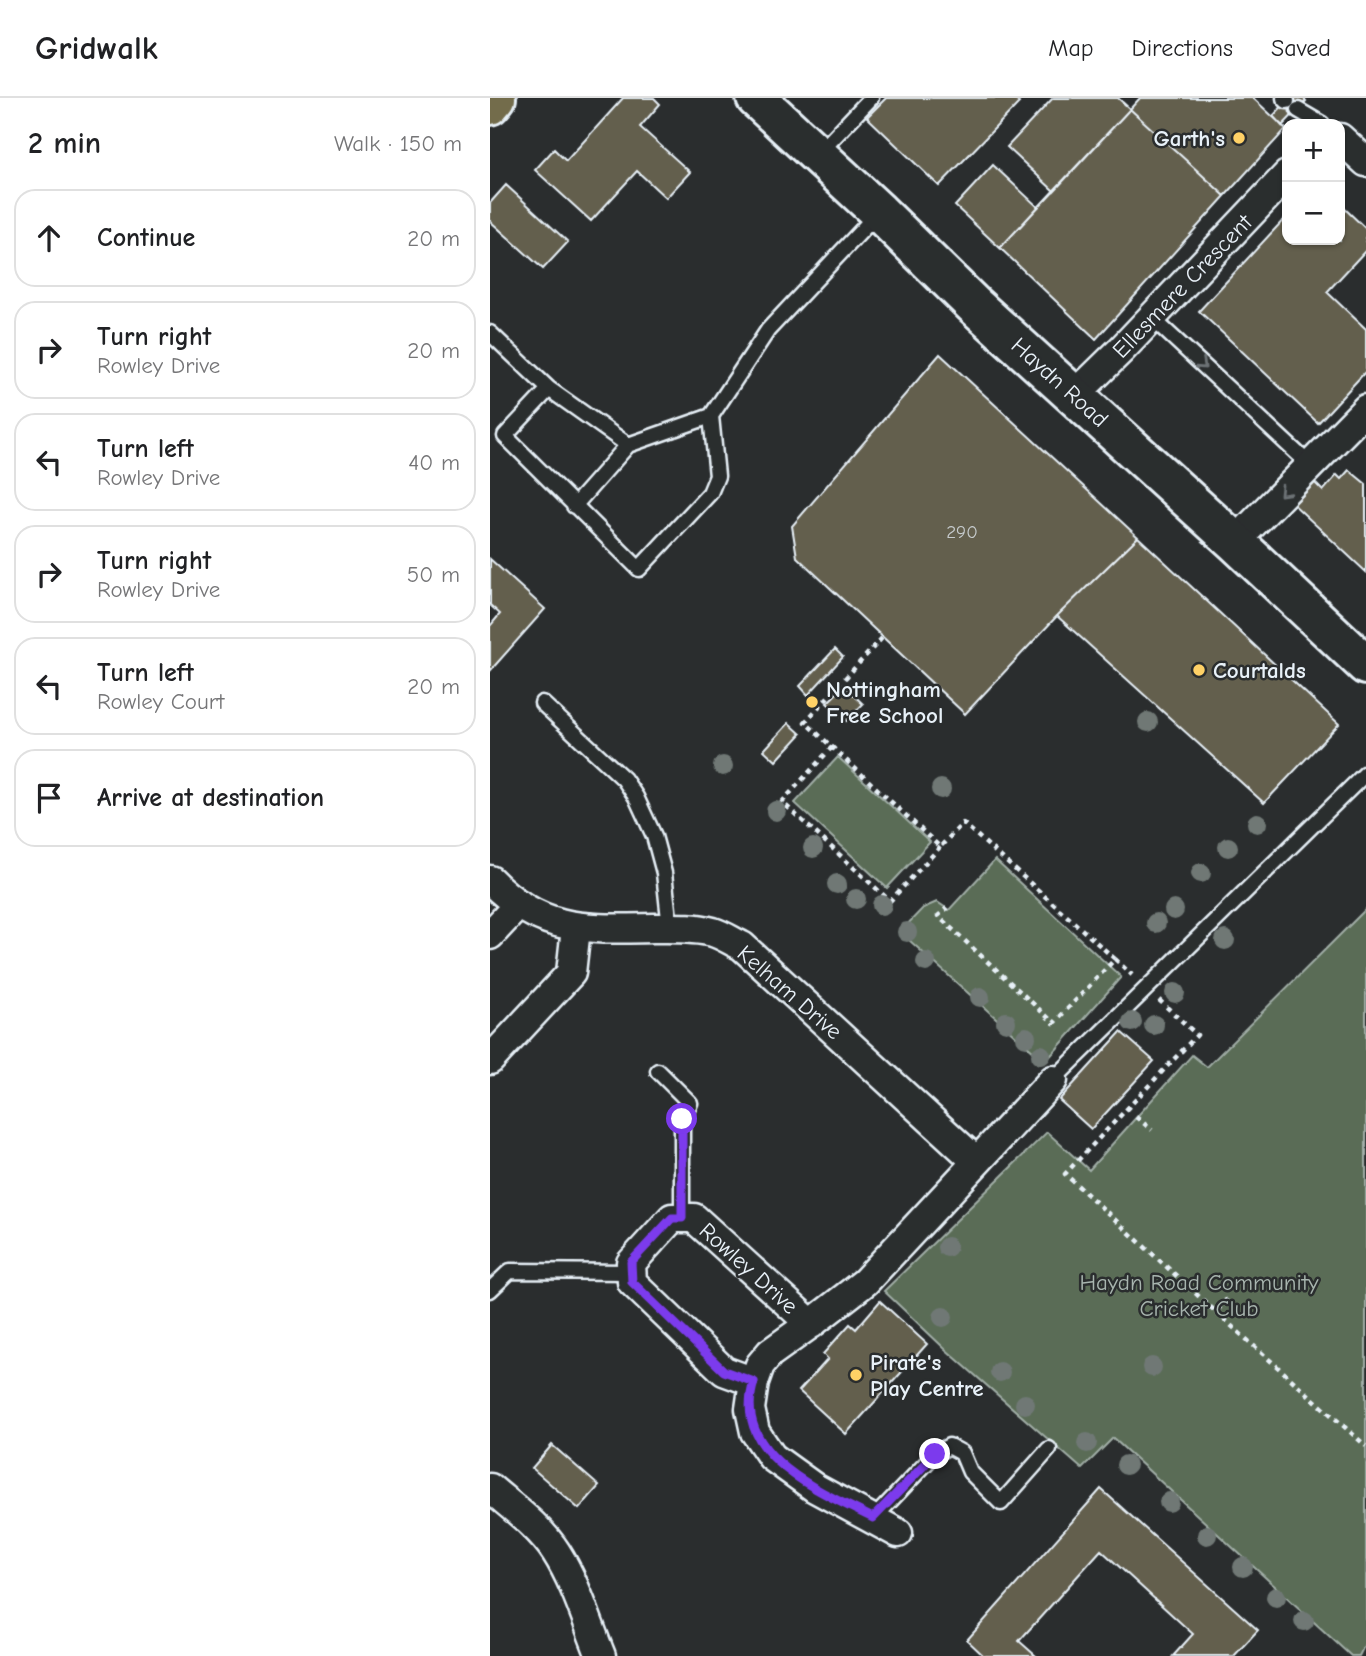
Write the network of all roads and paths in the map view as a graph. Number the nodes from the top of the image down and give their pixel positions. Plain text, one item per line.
1 (496, 98) edge
2 (756, 98) edge
3 (871, 98) edge
4 (1290, 103) edge
5 (490, 105) edge
6 (1314, 119) edge
7 (1345, 143) edge
8 (817, 154) junction
9 (1366, 162) edge
10 (1282, 180) edge
11 (879, 212) junction
12 (1152, 318) junction
13 (490, 334) edge
14 (549, 389) junction
15 (1075, 395) junction
16 (1364, 413) edge
17 (711, 416) junction
18 (628, 444) junction
19 (1310, 466) junction
20 (574, 506) junction
21 (1235, 542) junction
22 (882, 638) dead end
23 (1366, 665) edge
24 (542, 703) dead end
25 (832, 747) junction
26 (1366, 773) edge
27 (940, 847) junction
28 (490, 880) edge
29 (519, 904) junction
30 (947, 908) dead end
31 (576, 928) junction
32 (670, 928) junction
33 (490, 935) edge
34 (1186, 1046) dead end
35 (490, 1060) edge
36 (659, 1071) dead end
37 (1053, 1080) joint
38 (1136, 1117) dead end
39 (1152, 1130) dead end
40 (976, 1161) junction
41 (682, 1218) junction
42 (632, 1272) junction
43 (490, 1290) edge
44 (1227, 1299) dead end
45 (1216, 1312) junction
46 (811, 1324) junction
47 (754, 1382) junction
48 (1366, 1446) edge
49 (1049, 1449) dead end
50 (490, 1488) edge
51 (873, 1518) junction
52 (898, 1532) dead end
53 (601, 1656) edge

1 - 5 main road
2 - 8 street, Haydn Road
3 - 8 lane
4 - 6 lane
7 - 9 street
8 - 11 street, Haydn Road
10 - 12 street, Ellesmere Crescent
11 - 15 street, Haydn Road
11 - 17 lane
12 - 15 street, Ellesmere Crescent
12 -> 19 lane
13 - 14 lane
14 - 18 lane
14 - 20 lane
15 - 21 street, Haydn Road
16 - 19 street
17 - 18 lane
17 - 20 lane
18 - 20 lane
19 -> 21 street
21 - 23 street, Haydn Road
22 - 25 path
24 - 32 lane
25 - 27 path
25 - 27 path
26 - 37 lane
27 - 30 path
28 - 29 street, Kelham Drive
29 - 31 street, Kelham Drive
29 - 33 street
31 - 32 street, Kelham Drive
31 - 35 street
32 - 40 street, Kelham Drive
34 - 45 path
36 - 41 lane
37 - 40 street, Rowley Drive
38 - 39 path
40 - 46 street, Rowley Drive
41 - 42 street, Rowley Drive
41 - 46 street, Rowley Drive
42 - 43 lane
42 - 47 street
44 - 45 path
45 - 48 path
46 - 47 street, Rowley Drive
47 - 51 street, Rowley Drive
49 - 51 lane
50 - 53 street
51 - 52 street, Rowley Drive

